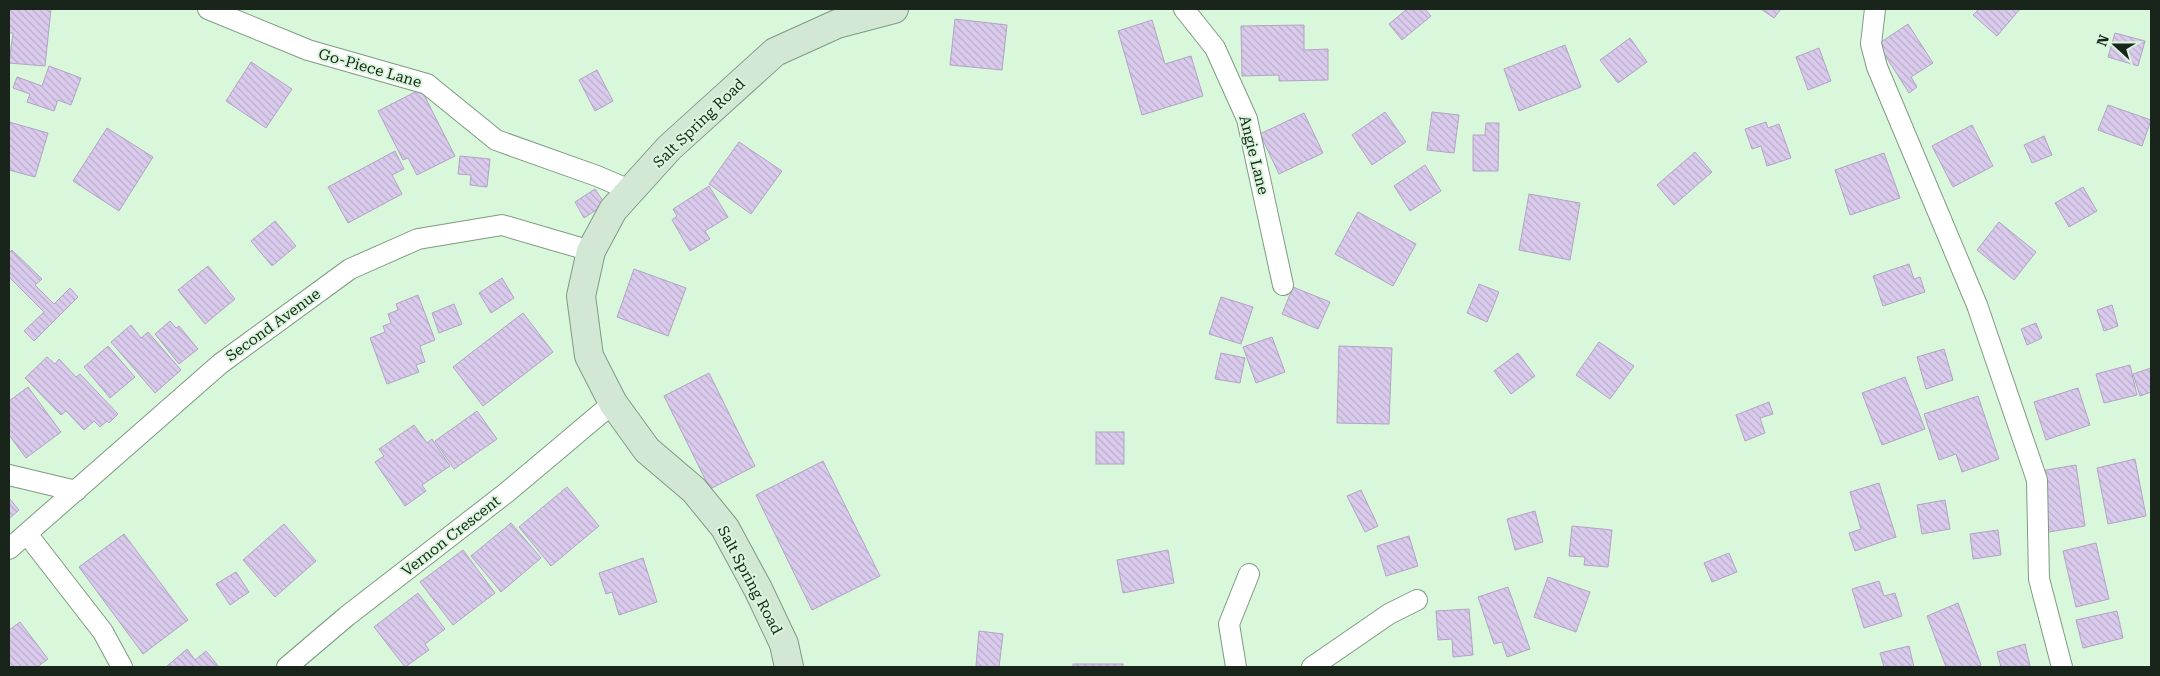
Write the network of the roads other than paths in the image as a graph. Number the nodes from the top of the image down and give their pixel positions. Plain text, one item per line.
1 (208, 9) edge
2 (894, 9) edge
3 (1184, 9) edge
4 (1875, 9) edge
5 (632, 191) junction
6 (590, 251) junction
7 (1283, 285) dead end
8 (613, 404) junction
9 (9, 476) edge
10 (76, 491) junction
11 (27, 534) junction
12 (9, 549) edge
13 (1248, 574) dead end
14 (1417, 600) dead end
15 (122, 667) edge
16 (287, 667) edge
17 (790, 667) edge
18 (1236, 667) edge
19 (1312, 667) edge
20 (2062, 667) edge

1 - 5 street, Go-Piece Lane
2 - 5 street, Salt Spring Road
3 - 7 street, Angie Lane
4 - 20 street
5 - 6 street, Salt Spring Road
6 - 8 street, Salt Spring Road
6 - 10 street, Second Avenue
8 - 16 street, Vernon Crescent
8 - 17 street, Salt Spring Road
9 - 10 street
10 - 11 street, Second Avenue
11 - 12 street, Second Avenue
11 - 15 street
13 - 18 street
14 - 19 street

